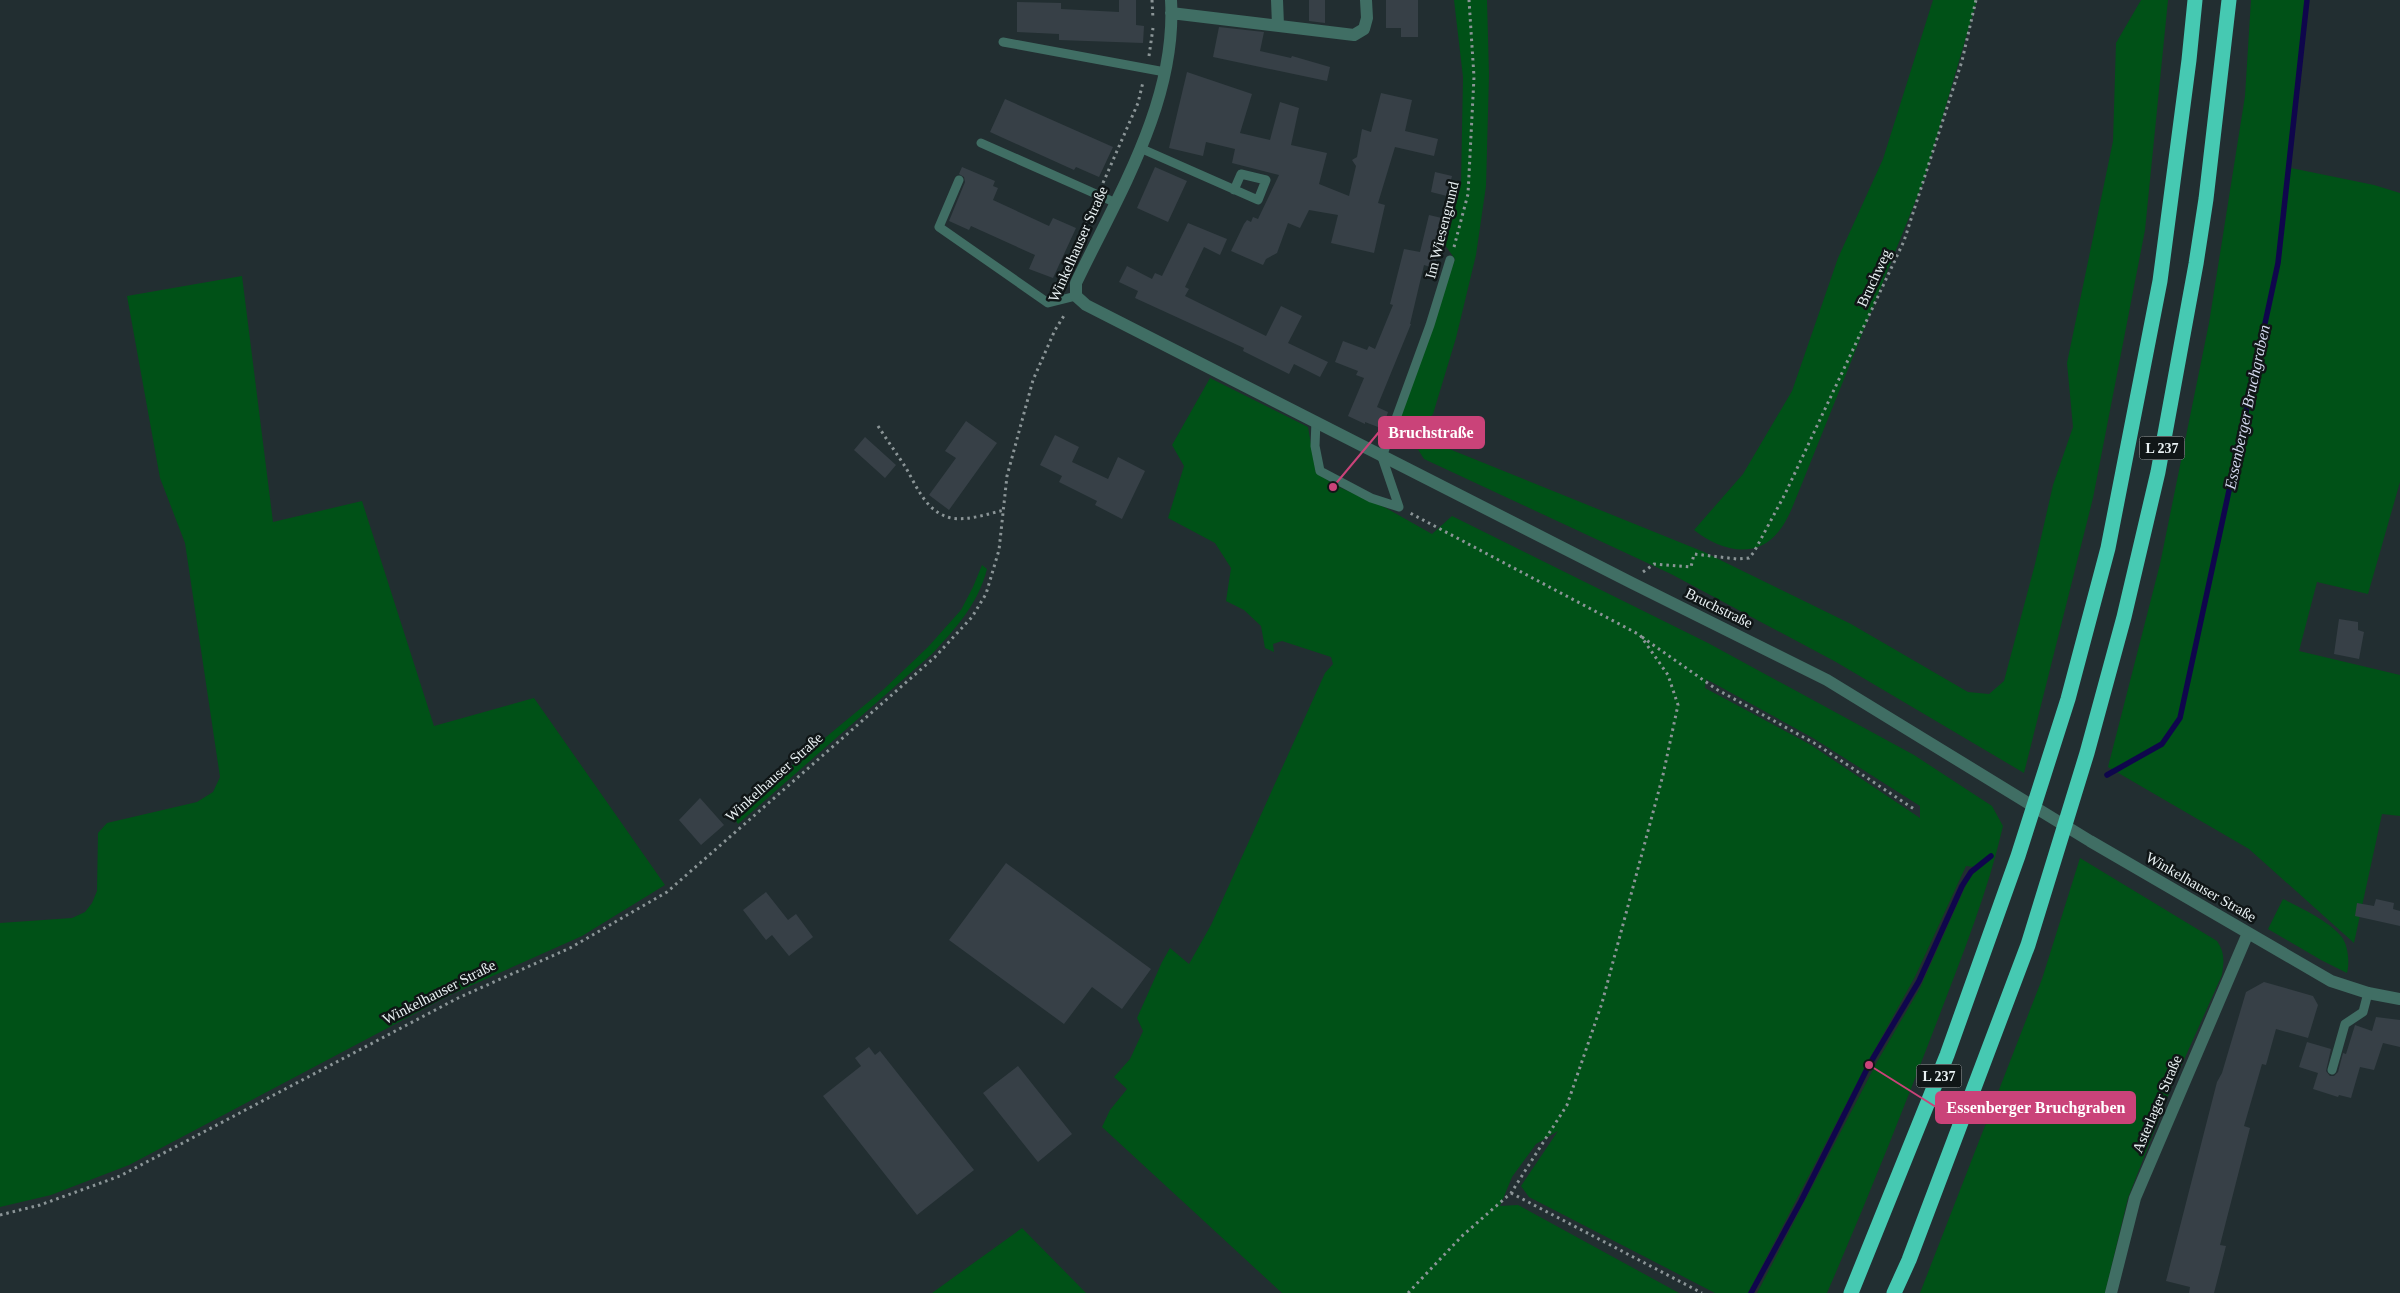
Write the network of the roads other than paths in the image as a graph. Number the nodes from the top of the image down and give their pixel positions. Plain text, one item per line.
1 (1277, 0) edge
2 (1366, 0) edge
3 (2195, 0) edge
4 (2228, 0) edge
5 (1171, 6) edge
6 (1278, 25) junction
7 (1003, 42) dead end
8 (1165, 72) junction
9 (981, 143) dead end
10 (1140, 148) junction
11 (959, 180) dead end
12 (1234, 190) dead end
13 (1114, 202) junction
14 (1450, 260) road end
15 (1076, 296) junction
16 (1316, 421) junction
17 (1382, 457) junction
18 (1993, 782) joint
19 (2248, 933) junction
20 (2368, 993) junction
21 (2400, 999) edge
22 (2332, 1070) dead end
23 (1852, 1293) edge
24 (1894, 1293) edge
25 (2111, 1293) edge

1 - 6 street
2 - 6 street, Winkelhauser Straße
3 - 23 highway, L 237
4 - 24 highway, L 237
5 - 6 street, Winkelhauser Straße
5 - 8 street, Winkelhauser Straße
7 - 8 lane
8 - 10 street, Winkelhauser Straße
9 - 13 lane
10 - 12 lane
10 - 13 street, Winkelhauser Straße
11 - 15 lane
13 - 15 street, Winkelhauser Straße
14 - 17 lane, Im Wiesengrund
15 - 16 street, Bruchstraße
16 - 17 street, Bruchstraße
16 - 17 lane
17 - 18 street, Bruchstraße
18 - 19 street, Winkelhauser Straße
19 - 20 street, Winkelhauser Straße
19 - 25 street, Asterlager Straße
20 - 21 street, Winkelhauser Straße
20 - 22 lane

